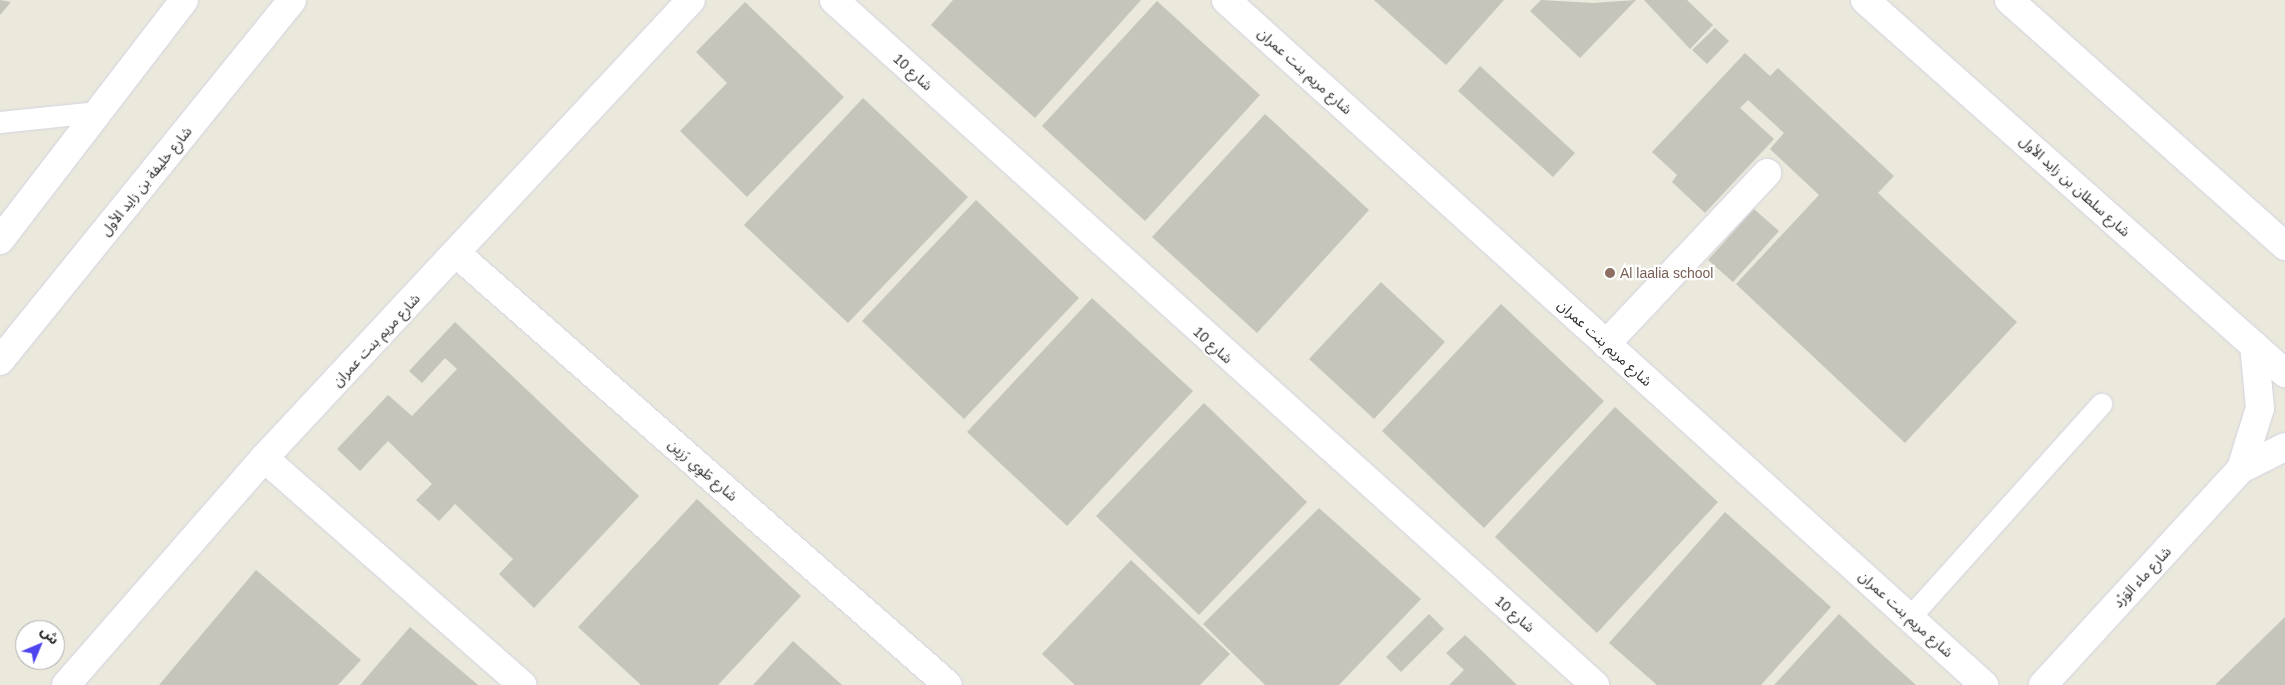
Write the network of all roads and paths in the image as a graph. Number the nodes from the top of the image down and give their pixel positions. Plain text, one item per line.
1 (184, 0) edge
2 (292, 0) edge
3 (691, 0) edge
4 (834, 0) edge
5 (1226, 0) edge
6 (1865, 0) edge
7 (2009, 0) edge
8 (97, 112) junction
9 (0, 122) edge
10 (1767, 173) dead end
11 (0, 240) edge
12 (2285, 246) edge
13 (457, 254) junction
14 (1606, 344) junction
15 (2254, 345) junction
16 (0, 362) edge
17 (2285, 373) edge
18 (2101, 404) dead end
19 (2285, 447) edge
20 (264, 458) junction
21 (2241, 469) junction
22 (1909, 618) junction
23 (66, 685) edge
24 (522, 685) edge
25 (948, 685) edge
26 (1595, 685) edge
27 (1984, 685) edge
28 (2043, 685) edge

1 - 8 street
2 - 16 street, شارع خليفة بن زايد الأول
3 - 13 street, شارع مريم بنت عمران
4 - 26 street, شارع 10
5 - 14 street, شارع مريم بنت عمران
6 - 15 street, شارع سلطان بن زايد الأول
7 - 12 street
8 - 9 lane
8 - 11 street
10 - 14 street
13 - 20 street, شارع مريم بنت عمران
13 - 25 street, شارع طَوِي رَزِين
14 - 22 street, شارع مريم بنت عمران
15 - 17 street, شارع سلطان بن زايد الأول
15 - 21 street, شارع ماء الوَرْد
18 - 22 lane
19 - 21 street, شارع ماء الوَرْد
20 - 23 street, شارع مريم بنت عمران
20 - 24 street
21 - 28 street, شارع ماء الوَرْد
22 - 27 street, شارع مريم بنت عمران

